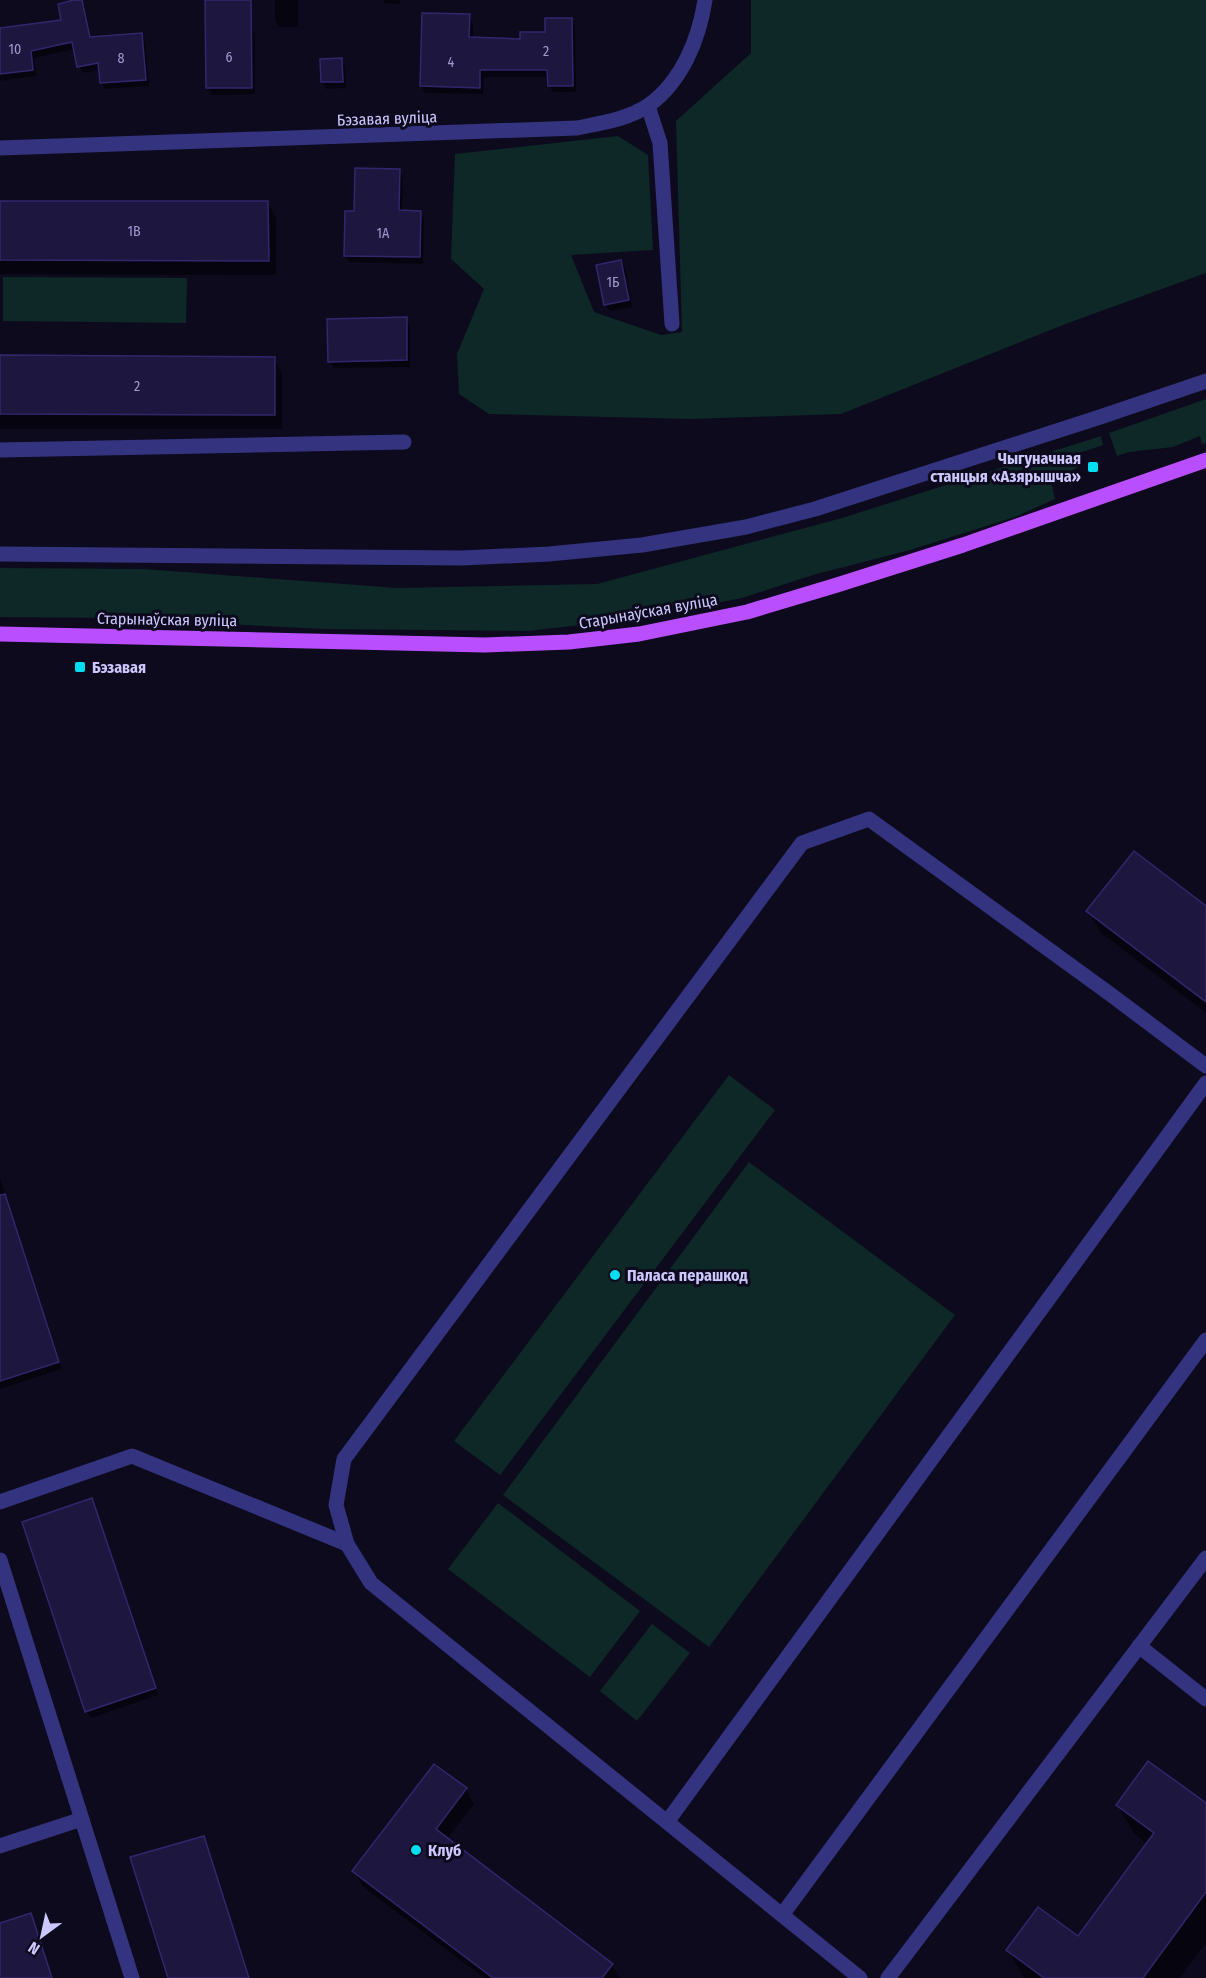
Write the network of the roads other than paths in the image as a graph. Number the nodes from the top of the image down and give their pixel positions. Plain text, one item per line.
1 (705, 0) edge
2 (648, 106) junction
3 (0, 148) edge
4 (672, 324) dead end
5 (1206, 381) edge
6 (404, 442) dead end
7 (0, 450) edge
8 (1206, 460) edge
9 (0, 554) edge
10 (0, 634) edge
11 (1206, 1066) edge
12 (1206, 1083) edge
13 (1206, 1340) edge
14 (0, 1502) edge
15 (347, 1544) junction
16 (1206, 1558) edge
17 (0, 1560) edge
18 (1139, 1646) junction
19 (1206, 1699) edge
20 (82, 1820) junction
21 (667, 1822) junction
22 (0, 1846) edge
23 (782, 1915) junction
24 (132, 1978) edge
25 (860, 1978) edge
26 (888, 1978) edge

1 - 2 street, Бэзавая вуліца
2 - 3 street, Бэзавая вуліца
2 - 4 street
5 - 9 street
6 - 7 street
8 - 10 main road, Старынаўская вуліца
11 - 15 street
12 - 21 street
13 - 23 street
14 - 15 street
15 - 21 street
16 - 18 street
17 - 20 street
18 - 19 street
18 - 26 street
20 - 22 street
20 - 24 street
21 - 23 street
23 - 25 street

